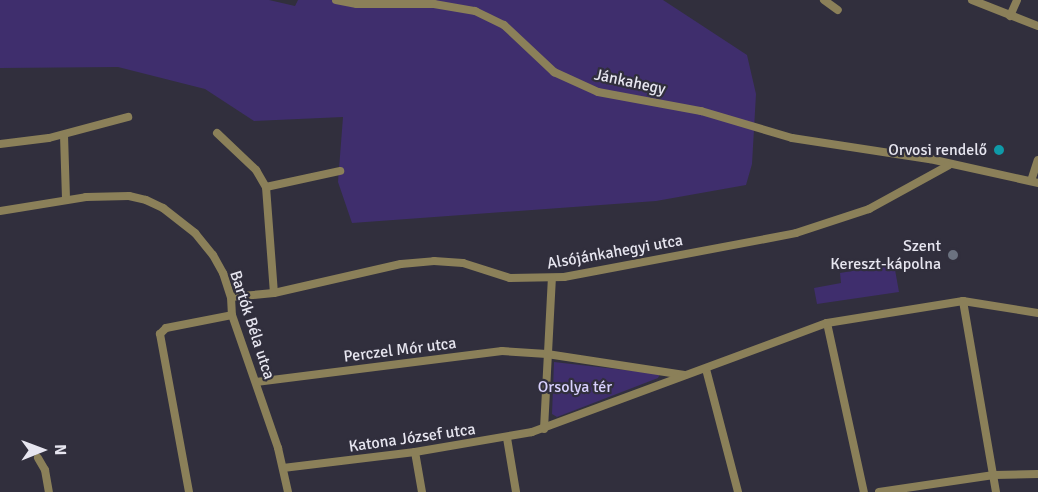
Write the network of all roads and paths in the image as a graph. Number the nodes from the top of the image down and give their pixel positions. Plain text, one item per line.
1 (336, 0) edge
2 (824, 0) edge
3 (972, 0) edge
4 (1017, 0) edge
5 (837, 10) dead end
6 (1010, 16) junction
7 (1038, 26) edge
8 (128, 117) dead end
9 (217, 133) dead end
10 (64, 135) junction
11 (0, 144) edge
12 (1038, 160) edge
13 (949, 165) junction
14 (340, 171) dead end
15 (1035, 182) edge
16 (266, 187) junction
17 (66, 200) junction
18 (0, 211) edge
19 (552, 278) junction
20 (274, 293) junction
21 (231, 297) junction
22 (963, 301) junction
23 (1038, 313) edge
24 (232, 315) junction
25 (827, 323) junction
26 (547, 354) junction
27 (706, 369) junction
28 (686, 375) junction
29 (256, 382) junction
30 (544, 429) junction
31 (507, 438) junction
32 (415, 452) junction
33 (38, 458) dead end
34 (284, 468) junction
35 (1038, 474) edge
36 (994, 475) junction
37 (49, 492) edge
38 (189, 492) edge
39 (288, 492) edge
40 (422, 492) edge
41 (516, 492) edge
42 (738, 492) edge
43 (864, 492) edge
44 (879, 492) edge
45 (996, 492) edge

1 - 13 street, Jánkahegy
2 - 5 street
3 - 6 street
4 - 6 street
6 - 7 street
8 - 10 street
9 - 16 street
10 - 11 street
10 - 17 street
12 - 15 street
13 - 15 street, Jánkahegy
13 - 19 street, Alsójánkahegyi utca
14 - 16 street
16 - 20 street
17 - 18 street, Bartók Béla utca
17 - 21 street, Bartók Béla utca
19 - 20 street, Alsójánkahegyi utca
19 - 26 street
20 - 21 street, Alsójánkahegyi utca
21 - 24 street, Bartók Béla utca
22 - 23 street
22 - 25 street
22 - 36 street
24 - 29 street, Bartók Béla utca
24 - 38 street
25 - 27 street
25 - 43 street
26 - 28 street
26 - 29 street, Perczel Mór utca
26 - 30 street
27 - 28 street
27 - 42 street
28 - 30 street
29 - 34 street, Bartók Béla utca
30 - 31 street, Katona József utca
31 - 32 street, Katona József utca
31 - 41 street
32 - 34 street, Katona József utca
32 - 40 street
33 - 37 street
34 - 39 street, Bartók Béla utca
35 - 36 street
36 - 44 street
36 - 45 street

